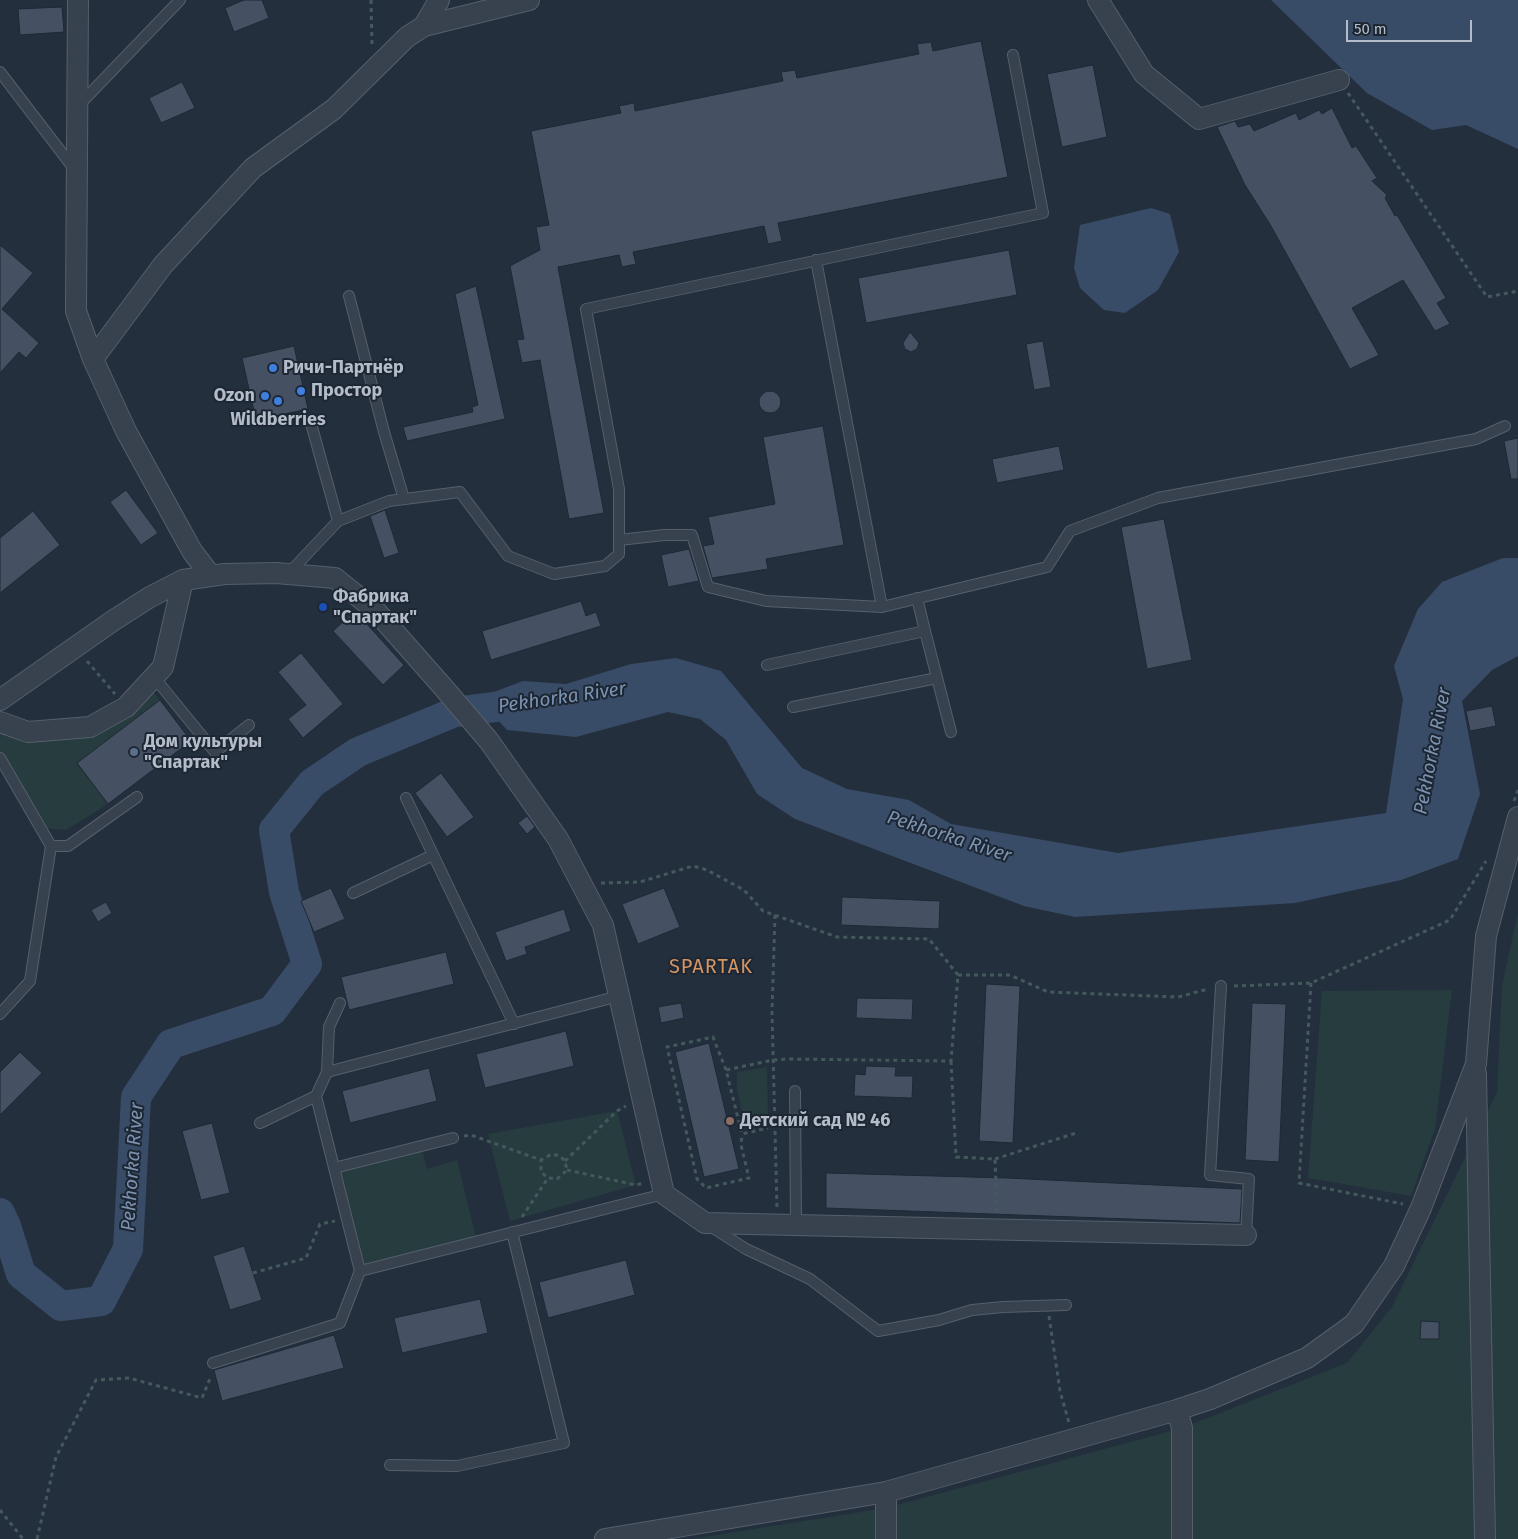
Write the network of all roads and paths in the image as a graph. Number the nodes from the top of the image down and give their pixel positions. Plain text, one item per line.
1 (78, 0) edge
2 (180, 0) edge
3 (372, 0) edge
4 (439, 0) edge
5 (529, 0) edge
6 (1098, 0) edge
7 (424, 26) junction
8 (1013, 55) dead end
9 (0, 72) edge
10 (372, 72) junction
11 (1339, 80) joint
12 (78, 107) junction
13 (77, 174) junction
14 (816, 260) junction
15 (1518, 292) edge
16 (349, 296) dead end
17 (93, 359) junction
18 (310, 420) dead end
19 (1505, 426) dead end
20 (404, 499) junction
21 (338, 521) junction
22 (619, 540) junction
23 (287, 574) junction
24 (211, 576) junction
25 (183, 580) junction
26 (918, 598) junction
27 (882, 607) junction
28 (925, 631) junction
29 (76, 647) junction
30 (768, 665) dead end
31 (154, 678) junction
32 (937, 678) junction
33 (0, 700) edge
34 (126, 707) junction
35 (793, 707) dead end
36 (0, 722) edge
37 (249, 725) dead end
38 (951, 732) dead end
39 (0, 758) edge
40 (1518, 790) edge
41 (137, 797) dead end
42 (406, 798) dead end
43 (1515, 812) edge
44 (51, 846) junction
45 (433, 855) junction
46 (1488, 857) dead end
47 (575, 873) junction
48 (353, 893) dead end
49 (775, 915) junction
50 (958, 975) junction
51 (1311, 983) junction
52 (1220, 986) junction
53 (619, 996) junction
54 (340, 1003) dead end
55 (0, 1014) edge
56 (514, 1024) junction
57 (773, 1060) junction
58 (951, 1061) junction
59 (1476, 1064) junction
60 (726, 1070) junction
61 (327, 1072) junction
62 (795, 1091) dead end
63 (316, 1096) junction
64 (617, 1110) dead end
65 (260, 1123) dead end
66 (768, 1128) dead end
67 (1076, 1133) dead end
68 (742, 1134) junction
69 (453, 1138) joint
70 (995, 1158) junction
71 (541, 1160) junction
72 (564, 1161) junction
73 (334, 1168) junction
74 (567, 1170) junction
75 (548, 1178) junction
76 (663, 1186) junction
77 (1420, 1208) junction
78 (347, 1218) junction
79 (705, 1223) junction
80 (787, 1224) junction
81 (997, 1229) junction
82 (512, 1232) junction
83 (1246, 1235) joint
84 (360, 1271) junction
85 (253, 1273) dead end
86 (1066, 1305) dead end
87 (1048, 1306) junction
88 (213, 1363) joint
89 (1177, 1410) junction
90 (1074, 1439) junction
91 (390, 1465) dead end
92 (886, 1492) junction
93 (0, 1510) edge
94 (23, 1539) edge
95 (37, 1539) edge
96 (605, 1539) edge
97 (886, 1539) edge
98 (1182, 1539) edge
99 (1484, 1539) edge

1 - 12 street
2 - 12 lane
3 - 10 path
4 - 7 street
5 - 7 street
6 - 11 street
7 - 10 street
8 - 14 lane
9 - 13 lane
10 - 17 street
11 - 15 path
12 - 13 street
13 - 17 street
14 - 22 lane
14 - 27 lane
16 - 20 lane
17 - 24 street
18 - 21 lane
19 - 26 lane
20 - 21 lane
20 - 22 lane
21 - 23 lane
22 - 27 lane
23 - 24 street
23 - 47 street
24 - 25 street
25 - 29 street
25 - 31 street
26 - 27 lane
26 - 28 lane
28 - 30 lane
28 - 32 lane
29 - 33 street
29 - 34 path
31 - 34 street
31 - 37 lane
32 - 35 lane
32 - 38 lane
34 - 36 street
39 - 44 lane
40 - 43 path
41 - 44 lane
42 - 45 lane
43 - 59 street
44 - 55 lane
45 - 48 lane
45 - 56 lane
46 - 51 path
47 - 49 path
47 - 53 street
49 - 50 path
49 - 57 path
50 - 52 path
50 - 58 path
51 - 52 path
51 - 77 path
52 - 83 lane
53 - 56 lane
53 - 76 street
54 - 61 lane
56 - 61 lane
57 - 58 path
57 - 60 path
57 - 80 path
58 - 70 path
59 - 77 street
59 - 99 street
60 - 68 path
60 - 68 path
61 - 63 lane
62 - 80 lane
63 - 65 lane
63 - 73 lane
64 - 72 path
66 - 68 path
67 - 70 path
69 - 71 path
69 - 73 lane
70 - 81 path
71 - 72 path
71 - 75 path
72 - 74 path
73 - 78 lane
74 - 75 path
74 - 76 path
75 - 82 path
76 - 79 street
76 - 82 lane
77 - 89 street
78 - 84 lane
78 - 85 path
79 - 80 street
79 - 87 lane
80 - 81 street
81 - 83 street
82 - 84 lane
82 - 91 lane
84 - 88 lane
86 - 87 lane
87 - 90 path
88 - 95 path
89 - 90 street
89 - 98 street
90 - 92 street
92 - 96 street
92 - 97 street
93 - 94 path

